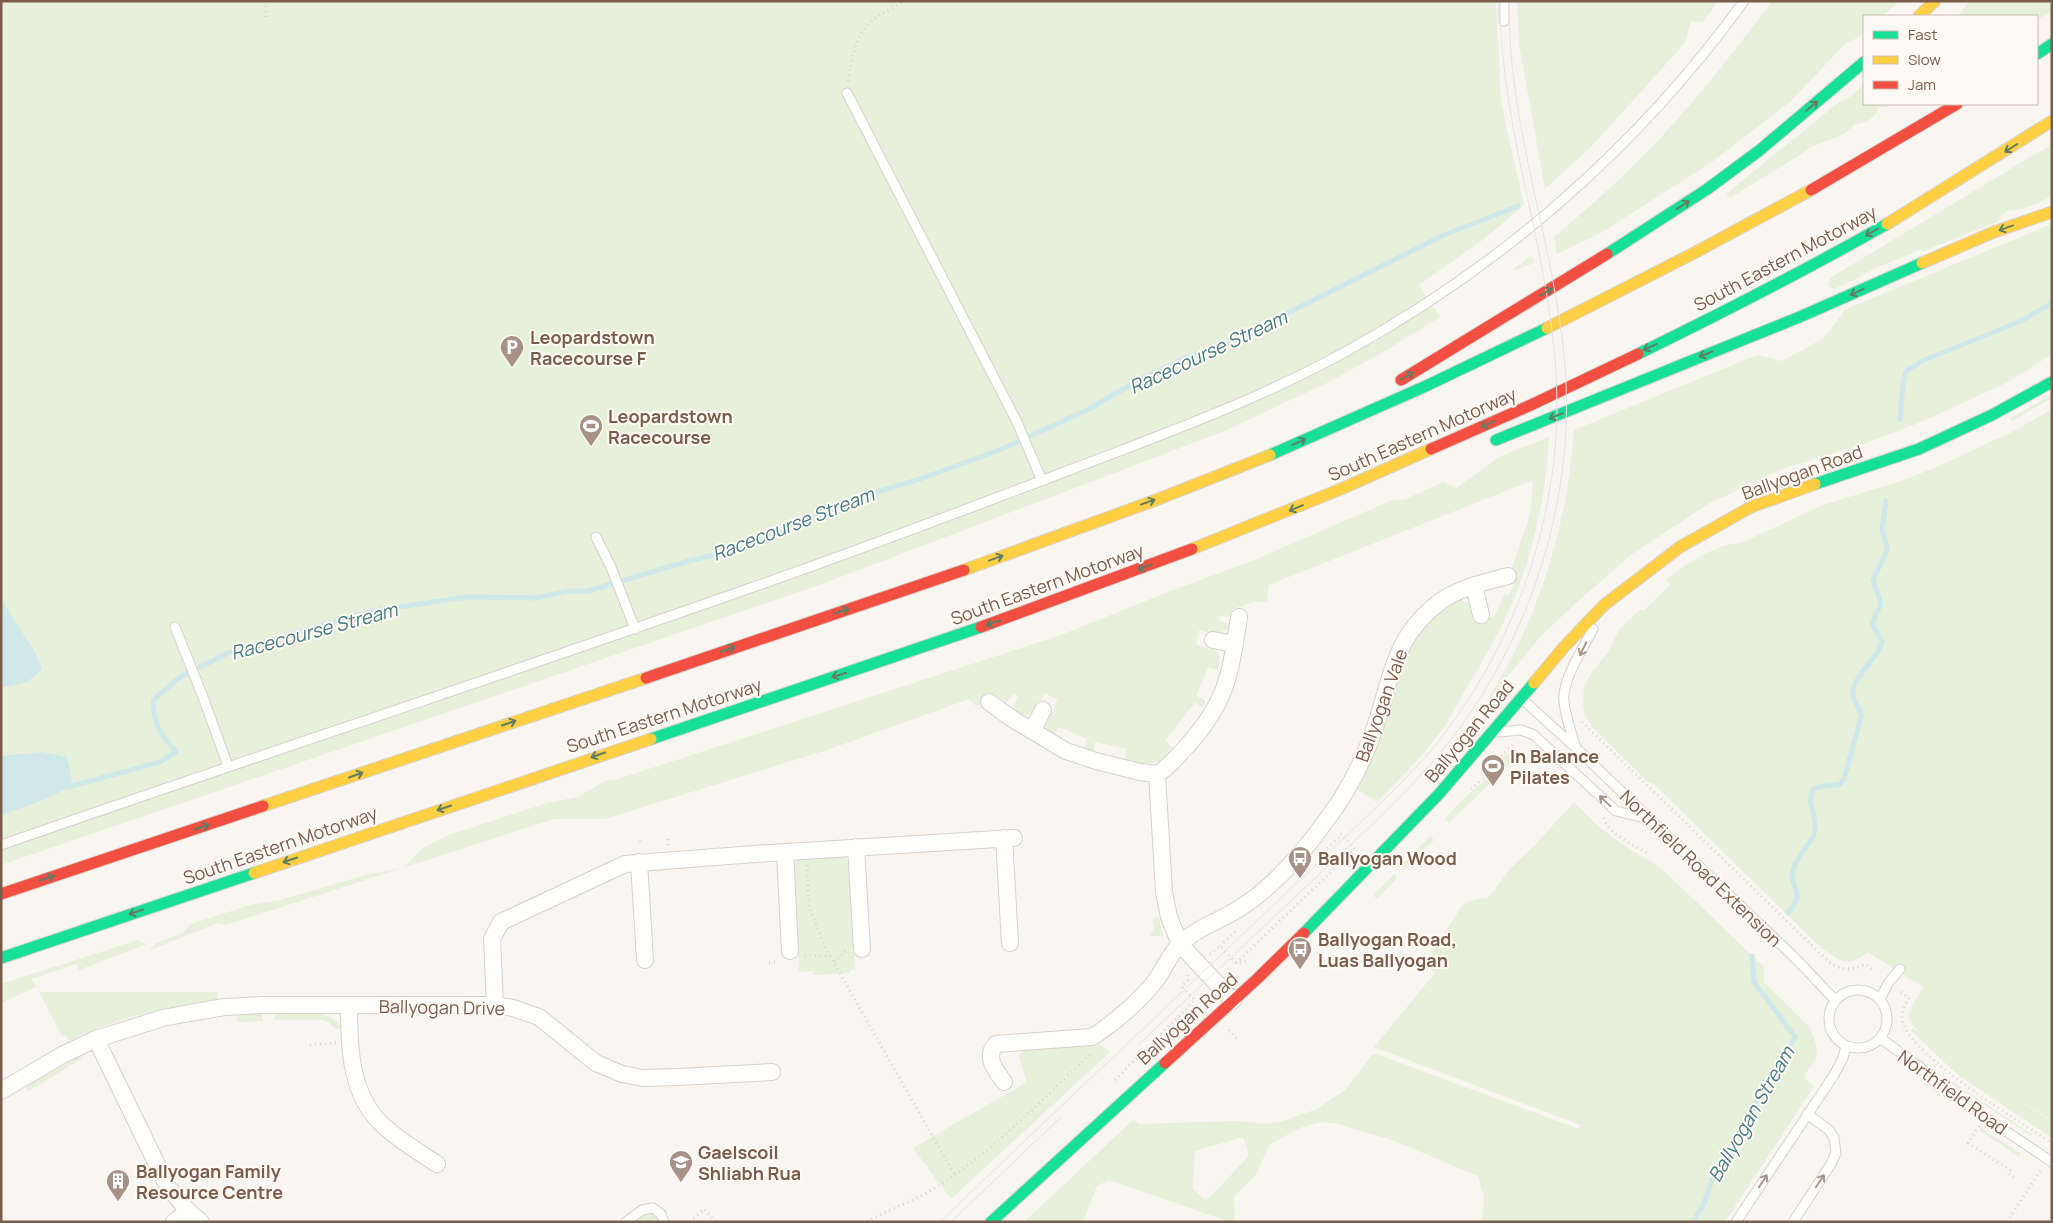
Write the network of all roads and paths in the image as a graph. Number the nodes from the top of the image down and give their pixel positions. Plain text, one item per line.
1 (265, 1) edge
2 (907, 1) edge
3 (1504, 1) edge
4 (1744, 1) edge
5 (1935, 1) edge
6 (1919, 15) edge
7 (266, 21) dead end
8 (1504, 21) dead end
9 (2052, 44) edge
10 (2038, 53) edge
11 (1863, 63) edge
12 (846, 93) joint
13 (1955, 105) edge
14 (2052, 121) edge
15 (2052, 212) edge
16 (2052, 382) edge
17 (1395, 383) dead end
18 (1344, 409) dead end
19 (1268, 443) dead end
20 (1485, 444) dead end
21 (1042, 481) junction
22 (596, 537) dead end
23 (1508, 576) dead end
24 (1474, 585) junction
25 (836, 602) dead end
26 (1604, 605) junction
27 (1482, 616) dead end
28 (1239, 617) dead end
29 (175, 627) dead end
30 (635, 629) junction
31 (1212, 640) dead end
32 (746, 643) junction
33 (1235, 644) junction
34 (1520, 698) junction
35 (989, 702) dead end
36 (1043, 710) dead end
37 (1579, 717) dead end
38 (748, 719) dead end
39 (703, 722) junction
40 (1032, 731) junction
41 (1490, 735) junction
42 (1523, 744) dead end
43 (1576, 748) junction
44 (228, 766) junction
45 (1157, 774) junction
46 (1464, 795) dead end
47 (1604, 814) dead end
48 (1650, 819) junction
49 (1336, 828) dead end
50 (668, 839) dead end
51 (640, 840) dead end
52 (1, 845) edge
53 (668, 845) dead end
54 (856, 848) junction
55 (785, 852) junction
56 (640, 854) junction
57 (1649, 854) dead end
58 (801, 866) dead end
59 (1, 894) edge
60 (1010, 943) dead end
61 (1180, 944) junction
62 (862, 949) dead end
63 (790, 952) dead end
64 (1, 958) edge
65 (645, 960) dead end
66 (777, 962) dead end
67 (769, 963) dead end
68 (1236, 963) dead end
69 (1900, 969) dead end
70 (1874, 971) dead end
71 (1185, 972) dead end
72 (1901, 992) dead end
73 (1880, 999) junction
74 (1835, 1000) junction
75 (1233, 1001) junction
76 (495, 1005) junction
77 (349, 1006) junction
78 (1236, 1023) dead end
79 (1228, 1029) junction
80 (1222, 1035) dead end
81 (1880, 1038) junction
82 (96, 1039) junction
83 (1237, 1039) dead end
84 (336, 1043) dead end
85 (310, 1045) dead end
86 (1846, 1046) junction
87 (1092, 1052) dead end
88 (772, 1072) dead end
89 (1004, 1082) dead end
90 (1111, 1084) dead end
91 (1, 1091) edge
92 (1807, 1114) junction
93 (1984, 1117) junction
94 (2052, 1143) edge
95 (2050, 1161) edge
96 (437, 1164) dead end
97 (954, 1174) junction
98 (2014, 1177) dead end
99 (188, 1211) junction
100 (174, 1222) edge
101 (200, 1222) edge
102 (626, 1222) edge
103 (664, 1222) edge
104 (690, 1222) edge
105 (716, 1222) edge
106 (867, 1222) edge
107 (991, 1222) edge
108 (1736, 1222) edge
109 (1792, 1222) edge
110 (2007, 1222) edge

1 - 7 path
2 - 12 path
3 - 8 lane
4 - 21 lane
5 - 6 main road
9 - 10 main road
17 -> 11 main road
12 - 21 lane
32 -> 13 main road
14 -> 39 main road, South Eastern Motorway
15 -> 20 main road
16 - 26 main road, Ballyogan Road
18 - 19 main road
21 - 30 lane
22 - 30 lane
23 - 24 street, Ballyogan Vale
24 - 27 street
24 - 61 street, Ballyogan Vale
25 - 32 main road
26 - 34 main road, Ballyogan Road
26 -> 43 lane
28 - 33 street
29 - 44 lane
30 - 44 lane
31 - 33 street
59 -> 32 main road
33 - 45 street
34 - 41 main road, Ballyogan Road
34 - 43 lane, Northfield Road Extension
35 - 40 street
36 - 40 street
37 - 70 path
38 - 39 main road
39 -> 64 main road, South Eastern Motorway
40 - 45 street
48 -> 41 lane
41 - 75 main road, Ballyogan Road
42 - 46 path
43 - 48 lane, Northfield Road Extension
44 - 52 lane
45 - 61 street
47 - 57 path
48 - 74 lane, Northfield Road Extension
49 - 68 path
50 - 53 path
51 - 56 path
54 - 55 street
54 - 60 street
54 - 62 street
55 - 56 street
55 - 63 street
56 - 65 street
56 - 76 street
58 - 97 path
61 - 75 street
61 - 89 street
66 - 67 path
69 - 73 lane
71 - 90 path
72 - 94 path
73 - 74 lane
73 - 81 lane
74 - 86 lane
75 - 107 main road, Ballyogan Road
76 - 77 street, Ballyogan Drive
76 - 88 street, Ballyogan Drive
77 - 82 street, Ballyogan Drive
77 - 96 street
78 - 79 path
79 - 80 path
79 - 83 path
81 - 86 lane
81 - 93 lane, Northfield Road
82 - 91 street, Ballyogan Drive
82 - 99 street
84 - 85 path
86 - 92 lane
87 - 97 path
108 -> 92 lane
109 -> 92 lane
93 - 95 lane, Northfield Road
93 - 98 path
95 - 110 path
97 - 106 path
99 - 100 street
99 - 101 street
102 - 103 lane
104 - 105 path

